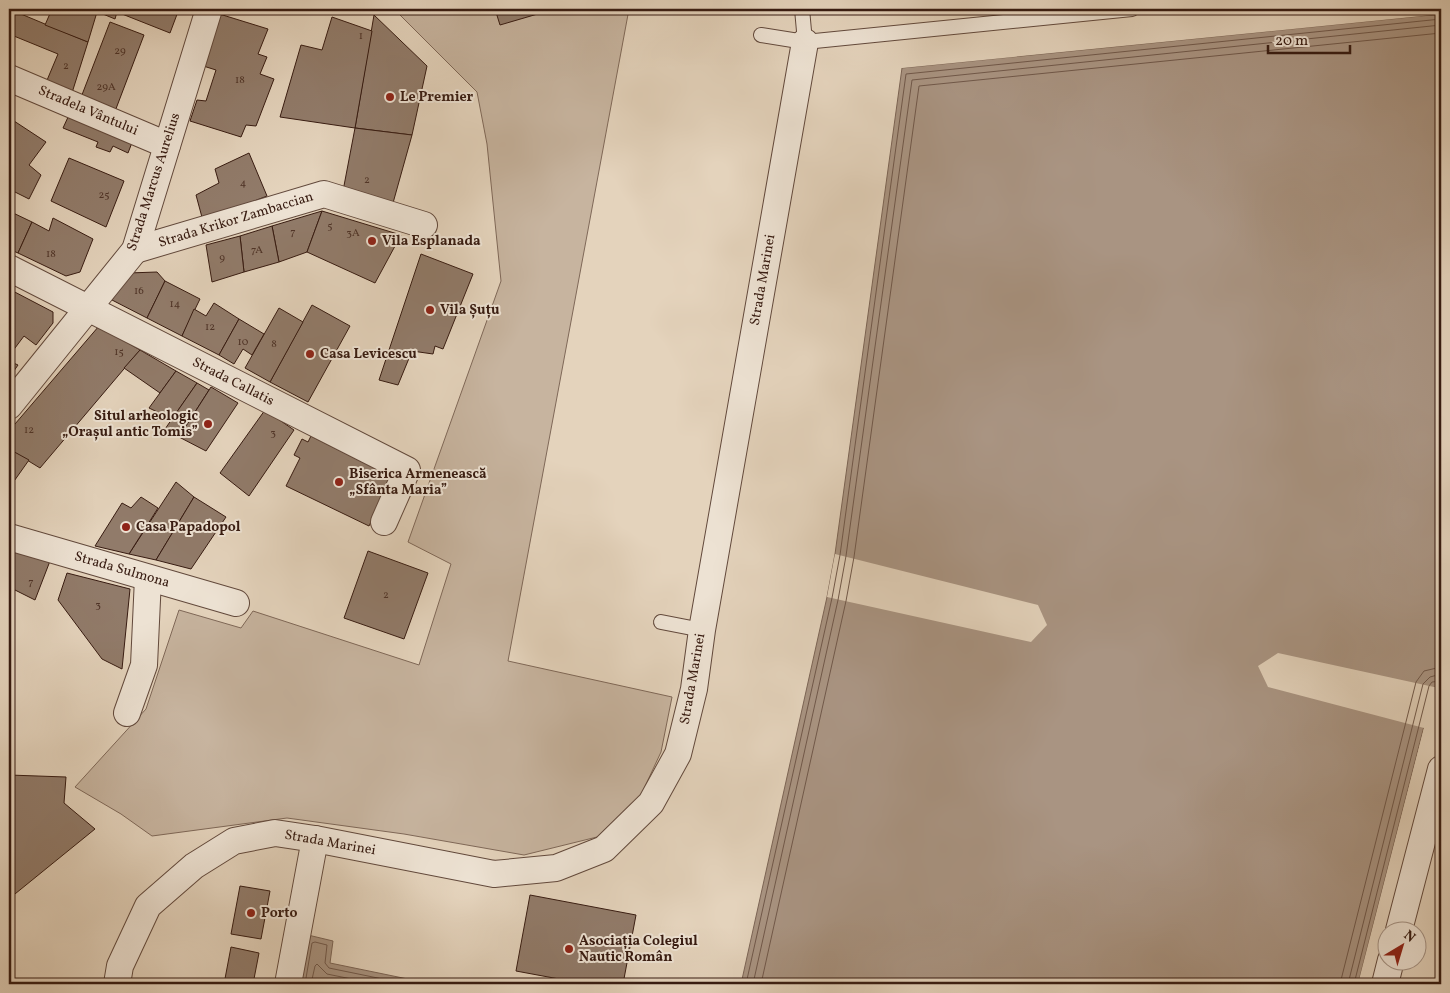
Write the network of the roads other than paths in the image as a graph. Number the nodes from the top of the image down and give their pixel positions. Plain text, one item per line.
1 (208, 9) edge
2 (802, 9) edge
3 (1132, 9) edge
4 (761, 35) dead end
5 (804, 42) junction
6 (9, 78) edge
7 (167, 145) junction
8 (424, 225) dead end
9 (135, 250) junction
10 (9, 268) edge
11 (88, 308) junction
12 (9, 406) edge
13 (384, 522) dead end
14 (9, 537) edge
15 (148, 578) junction
16 (236, 602) dead end
17 (661, 622) dead end
18 (702, 630) junction
19 (127, 713) dead end
20 (1441, 769) edge
21 (315, 839) junction
22 (1402, 920) edge
23 (1388, 970) edge
24 (117, 984) edge
25 (288, 984) edge
26 (1385, 984) edge

1 - 7 street, Strada Marcus Aurelius
2 - 5 lane, Strada Marinei
3 - 5 lane
4 - 5 lane
5 - 18 street, Strada Marinei
6 - 7 street, Stradela Vântului
7 - 9 street, Strada Marcus Aurelius
8 - 9 street, Strada Krikor Zambaccian
9 - 11 street, Strada Marcus Aurelius
10 - 11 street, Strada Callatis
11 - 12 street, Strada Marcus Aurelius
11 - 13 street, Strada Callatis
14 - 15 street, Strada Sulmona
15 - 16 street, Strada Sulmona
15 - 19 street
17 - 18 lane
18 - 21 street, Strada Marinei
20 - 22 street
21 - 24 street, Strada Marinei
21 - 25 street
23 - 26 street

